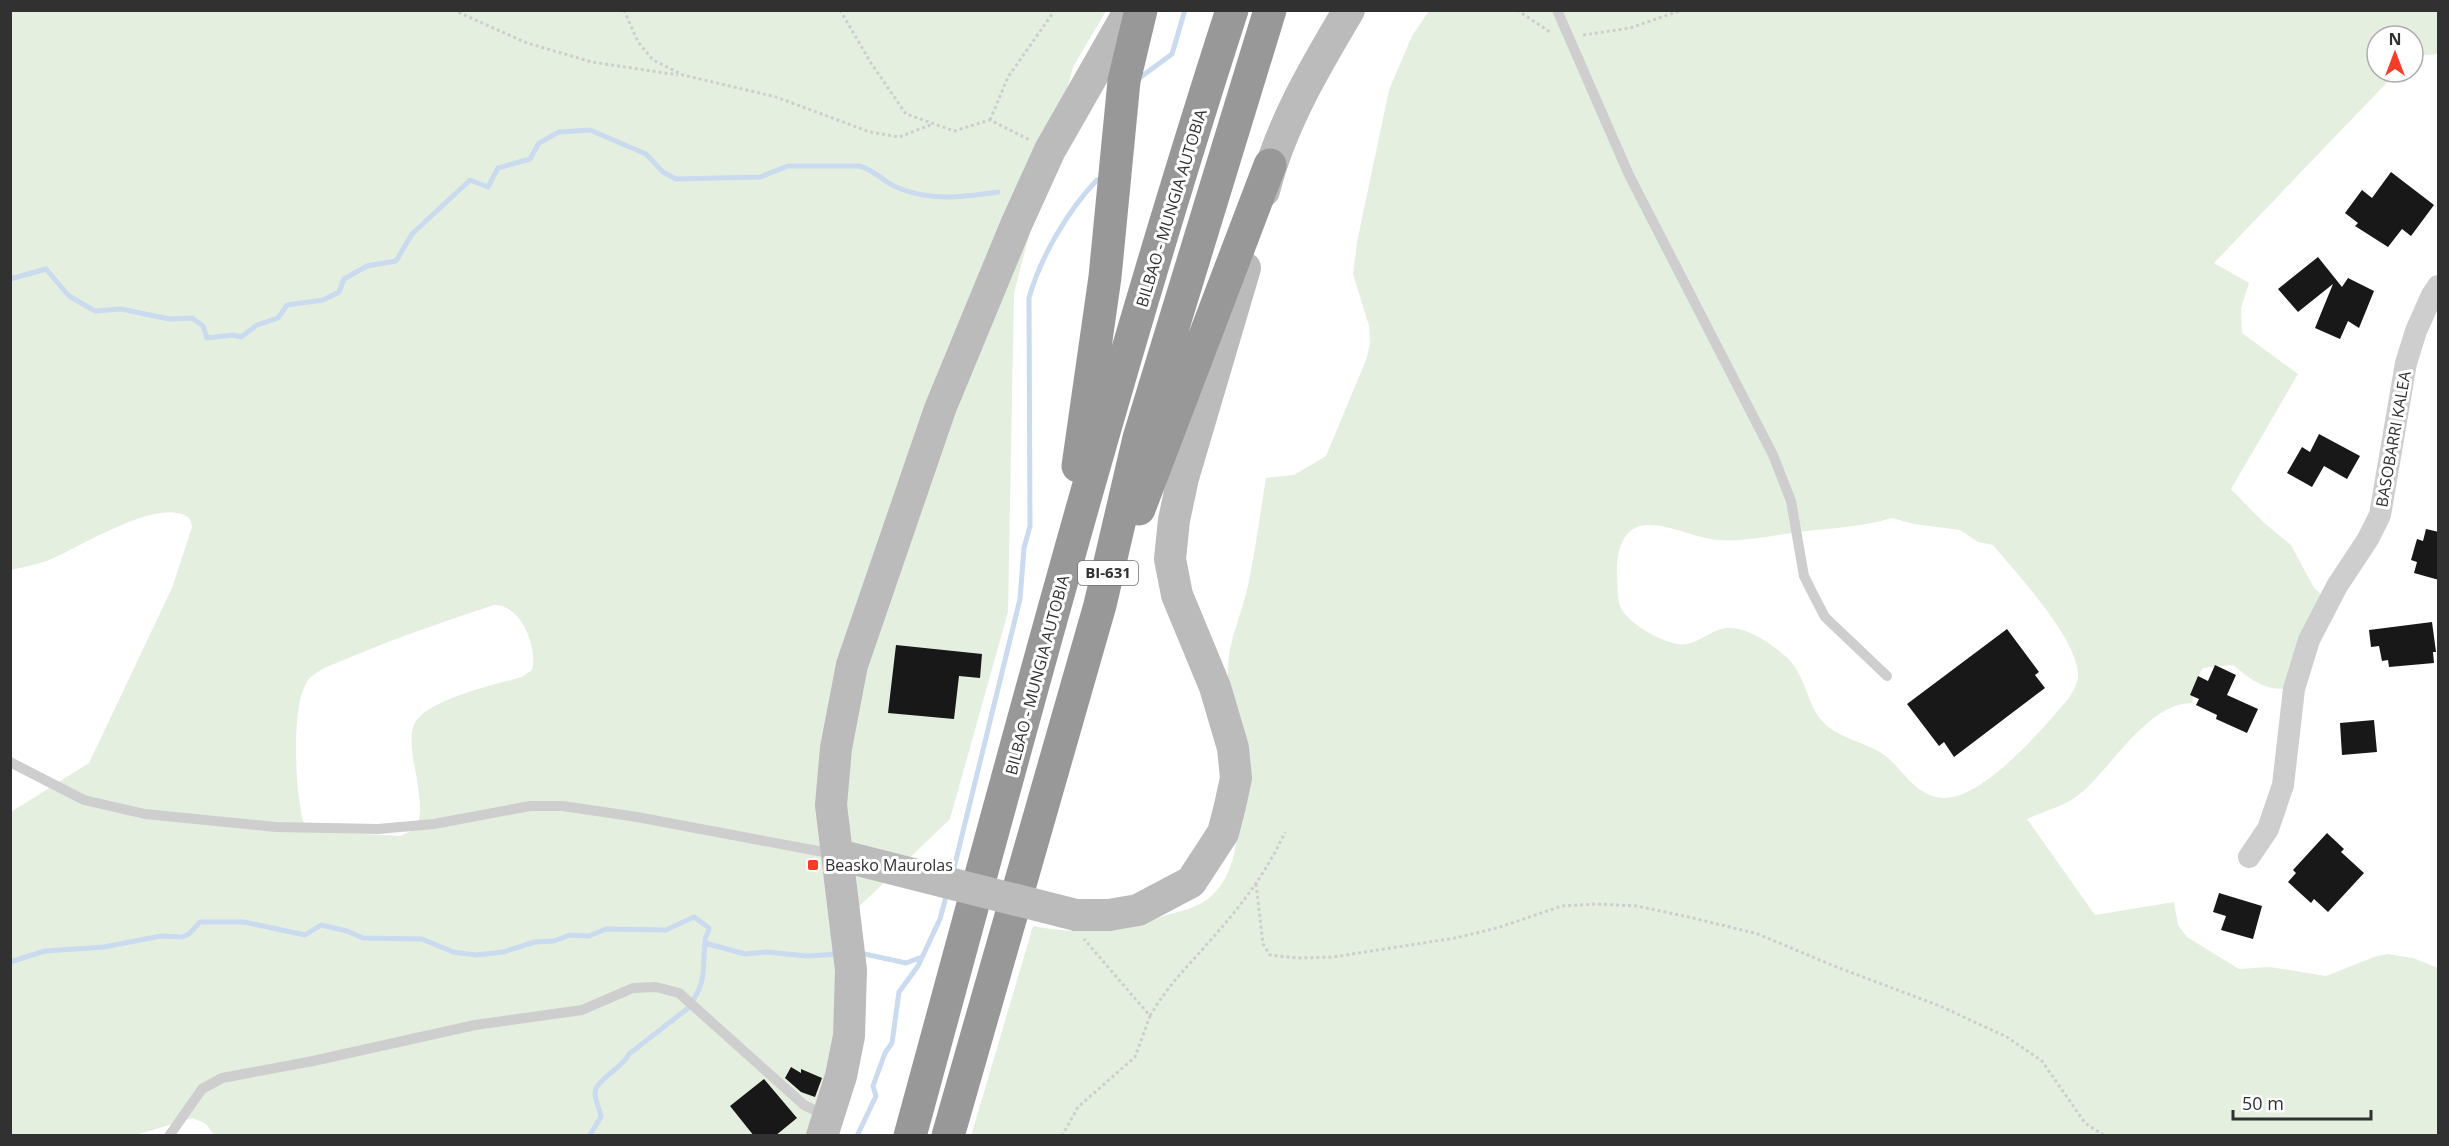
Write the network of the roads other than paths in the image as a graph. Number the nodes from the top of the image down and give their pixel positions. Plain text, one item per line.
1 (1130, 10) edge
2 (1142, 10) edge
3 (1232, 10) edge
4 (1270, 10) edge
5 (1349, 10) edge
6 (1557, 10) edge
7 (1270, 165) junction
8 (2439, 286) edge
9 (1078, 524) junction
10 (1100, 605) junction
11 (1887, 676) dead end
12 (10, 762) edge
13 (838, 855) junction
14 (2249, 857) dead end
15 (826, 1127) edge
16 (169, 1136) edge
17 (910, 1136) edge
18 (948, 1136) edge

1 - 13 street
2 - 9 highway
3 - 9 highway, BILBAO - MUNGIA AUTOBIA / BI-631
4 - 10 highway, BI-631
5 - 7 street
6 - 11 lane
7 - 10 highway
7 - 13 street, bridge
8 - 14 street, BASOBARRI KALEA
9 - 17 highway, BILBAO - MUNGIA AUTOBIA / BI-631
10 - 18 highway, BI-631
12 - 13 lane
13 - 15 street
15 - 16 lane

